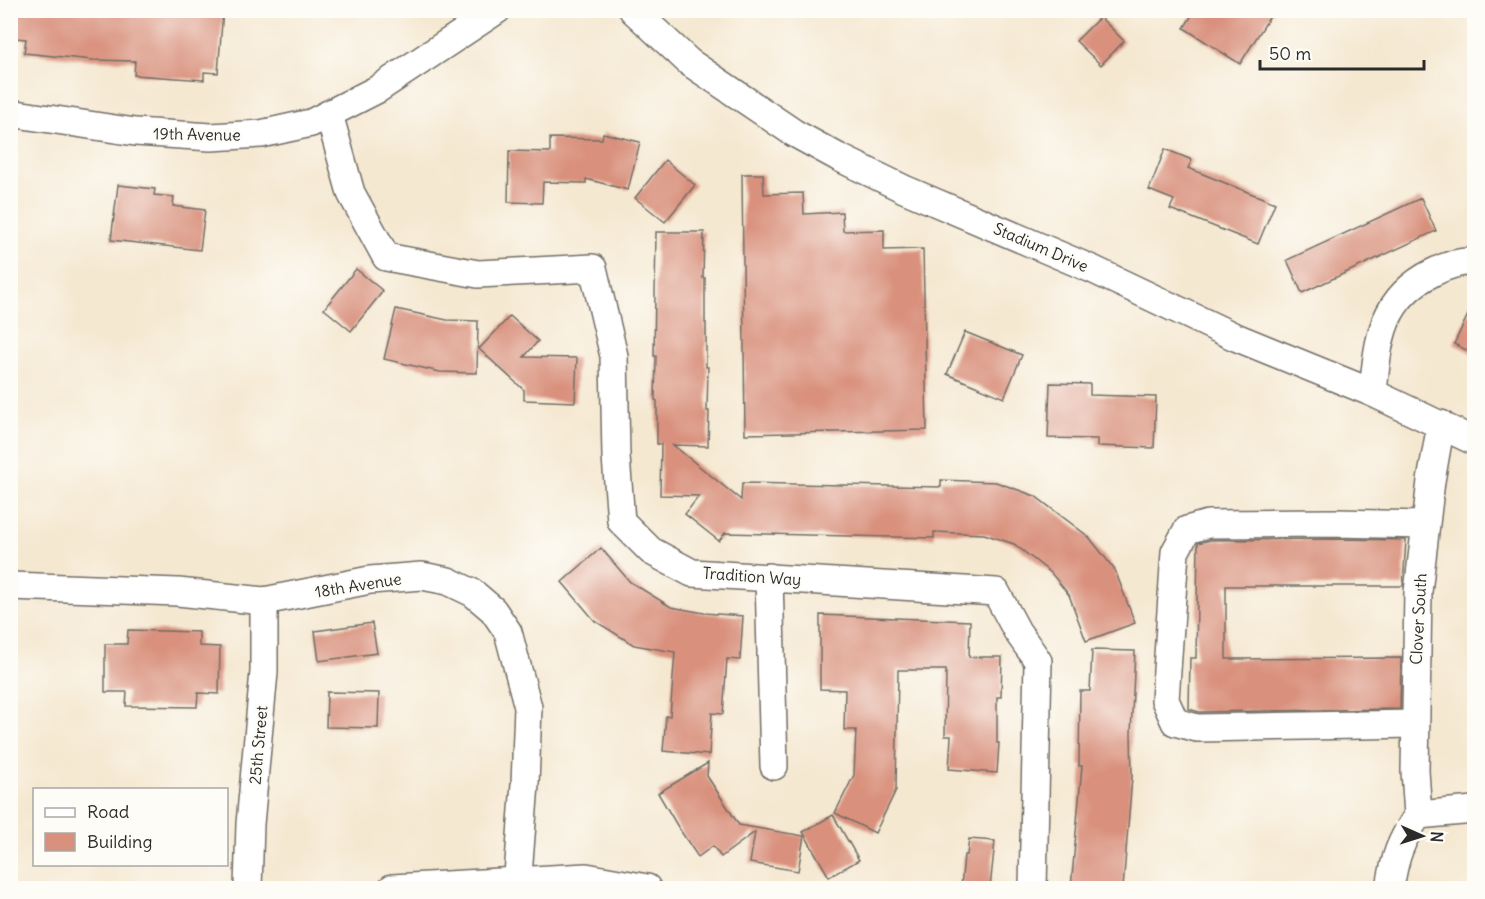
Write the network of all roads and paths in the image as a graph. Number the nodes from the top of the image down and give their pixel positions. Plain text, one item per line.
1 (497, 10) edge
2 (633, 10) edge
3 (10, 113) edge
4 (329, 114) junction
5 (1474, 262) edge
6 (1373, 393) junction
7 (1441, 424) junction
8 (1474, 441) edge
9 (1425, 525) junction
10 (769, 577) junction
11 (10, 586) edge
12 (264, 601) junction
13 (1415, 724) junction
14 (774, 766) dead end
15 (1474, 810) edge
16 (1418, 815) junction
17 (518, 884) edge
18 (248, 888) edge
19 (392, 888) edge
20 (647, 888) edge
21 (1033, 888) edge
22 (1390, 888) edge

1 - 4 street, 19th Avenue
2 - 6 street, Stadium Drive
3 - 4 street, 19th Avenue
4 - 10 street, Tradition Way
5 - 6 street
6 - 7 street, Stadium Drive
7 - 8 street, Stadium Drive
7 - 9 street, Clover South
9 - 13 street, Clover South
9 - 13 street
10 - 14 street
10 - 21 street, Tradition Way
11 - 12 street, 18th Avenue
12 - 17 street, 18th Avenue
12 - 18 street, 25th Street
13 - 16 street, Clover South
15 - 16 street
16 - 22 street
17 - 19 street
17 - 20 street

